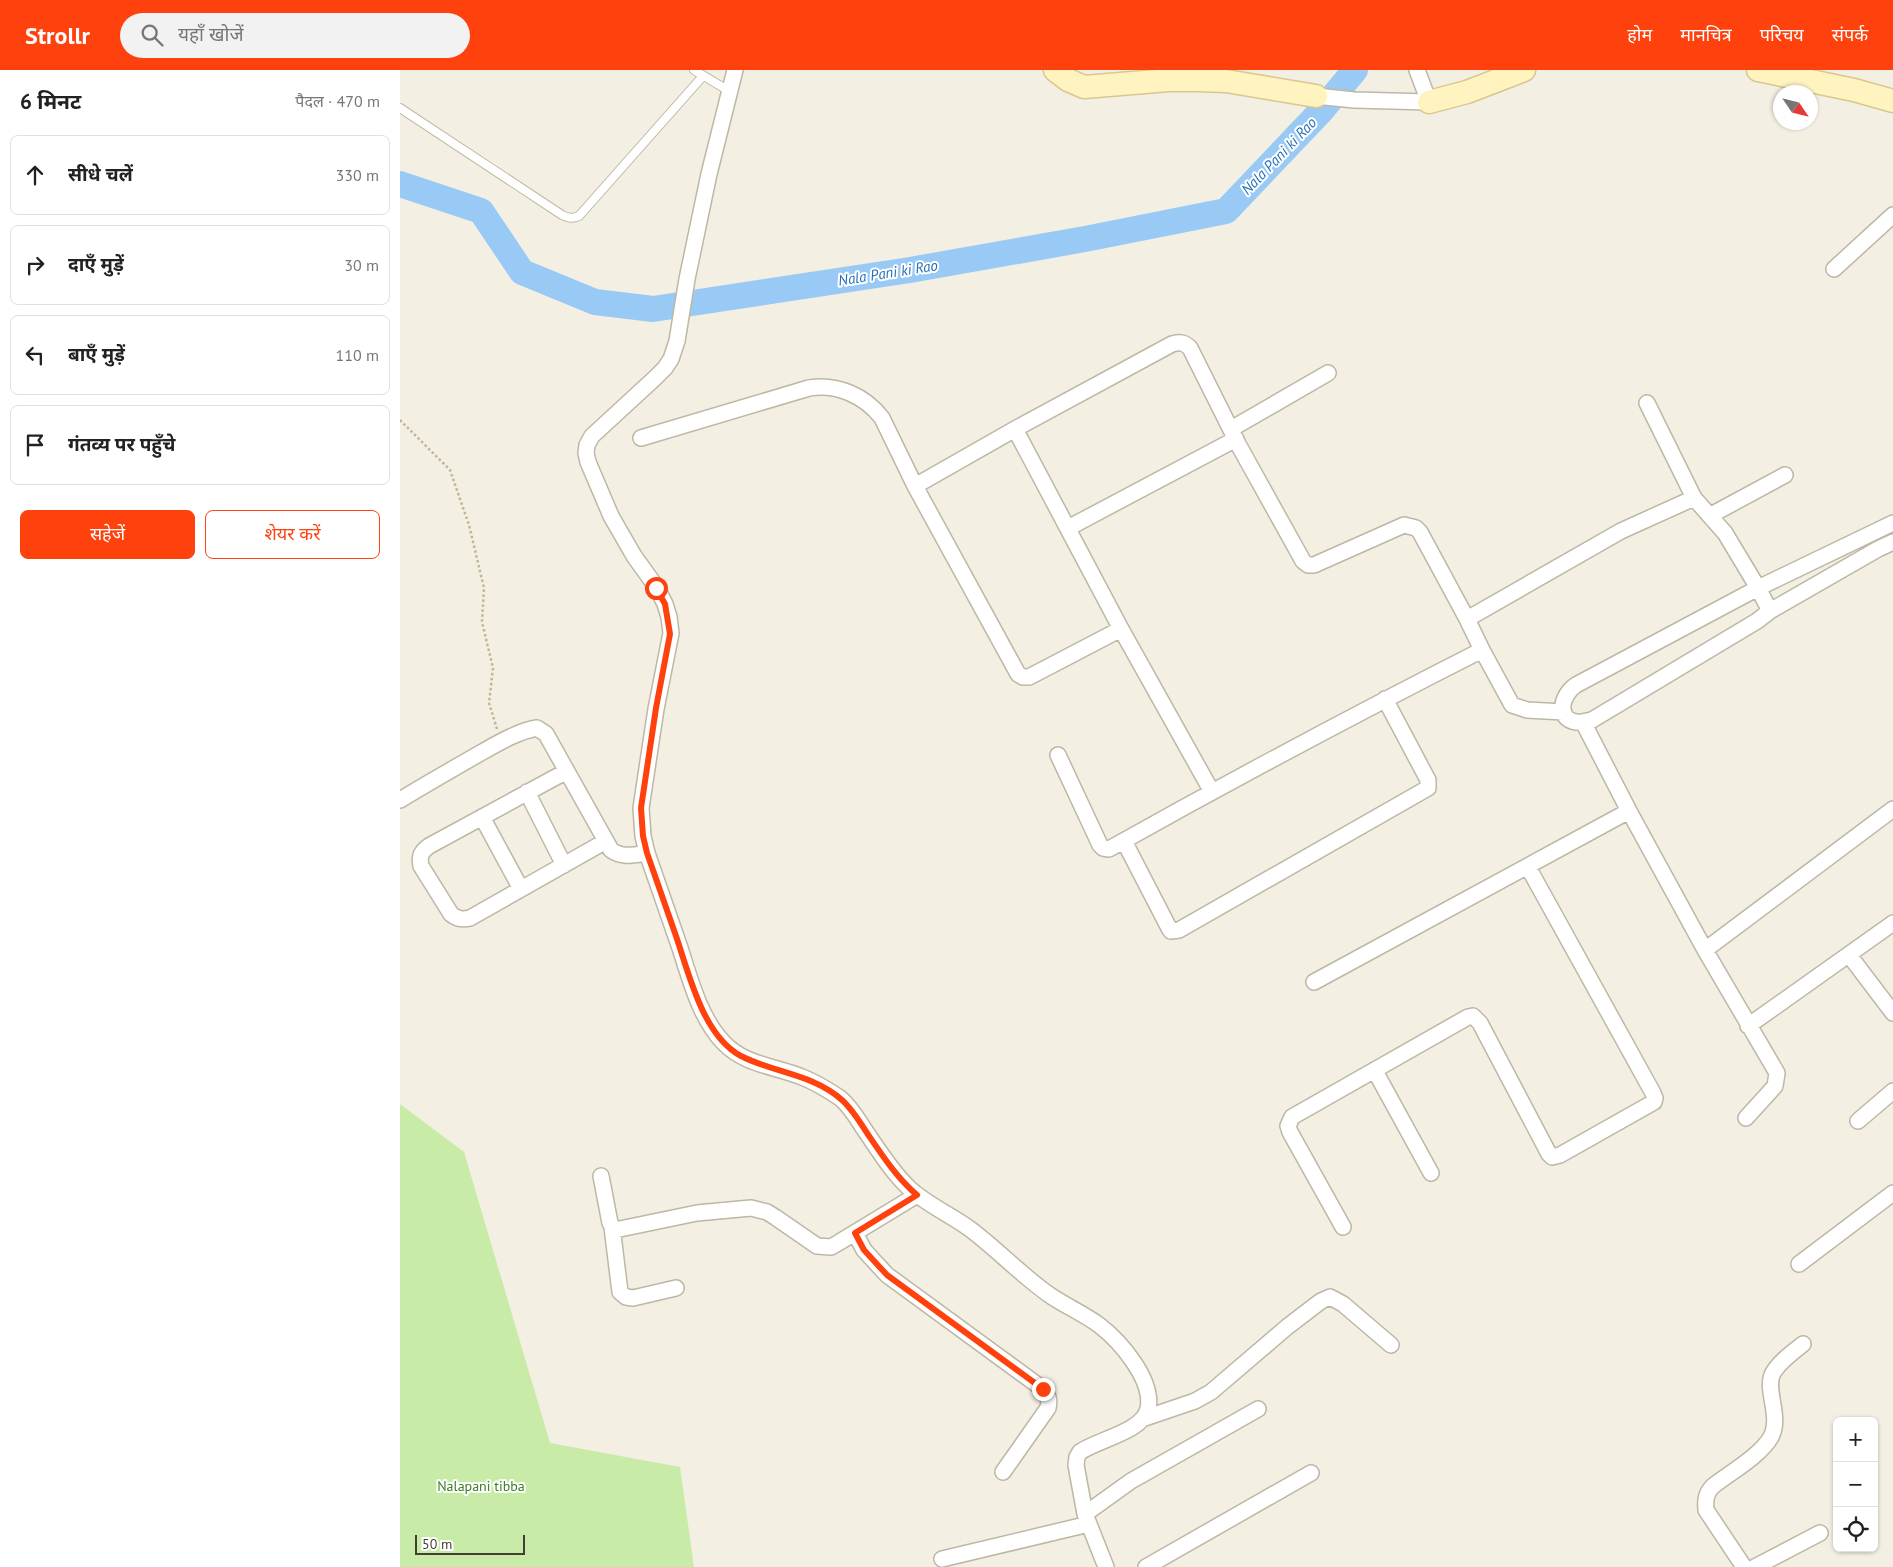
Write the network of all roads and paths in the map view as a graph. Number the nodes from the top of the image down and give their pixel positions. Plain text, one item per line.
1 (694, 70) edge
2 (734, 70) edge
3 (1055, 70) edge
4 (1417, 70) edge
5 (1524, 70) edge
6 (1758, 70) edge
7 (703, 76) junction
8 (729, 91) junction
9 (1316, 96) joint
10 (1893, 101) edge
11 (1429, 102) junction
12 (400, 108) edge
13 (1893, 215) edge
14 (1834, 269) dead end
15 (1328, 373) dead end
16 (1647, 403) dead end
17 (400, 420) edge
18 (1015, 429) junction
19 (1233, 434) junction
20 (641, 438) dead end
21 (1785, 475) dead end
22 (914, 486) junction
23 (1694, 498) junction
24 (1710, 515) junction
25 (1893, 523) edge
26 (1068, 528) junction
27 (1893, 542) edge
28 (1758, 588) junction
29 (1770, 612) junction
30 (1467, 619) junction
31 (1121, 629) junction
32 (1482, 650) junction
33 (1385, 699) junction
34 (1564, 712) junction
35 (1583, 722) junction
36 (501, 742) junction
37 (1058, 755) dead end
38 (567, 771) junction
39 (527, 792) junction
40 (1212, 792) junction
41 (400, 800) edge
42 (1893, 809) edge
43 (1629, 811) junction
44 (482, 817) junction
45 (606, 841) junction
46 (1124, 841) junction
47 (647, 853) junction
48 (564, 865) junction
49 (1528, 867) junction
50 (521, 889) junction
51 (1893, 923) edge
52 (1705, 950) junction
53 (1849, 954) junction
54 (1314, 982) dead end
55 (1893, 1013) edge
56 (1748, 1026) junction
57 (1375, 1071) junction
58 (1893, 1091) edge
59 (1746, 1118) dead end
60 (1858, 1121) dead end
61 (1431, 1172) dead end
62 (601, 1176) dead end
63 (1893, 1192) edge
64 (917, 1195) junction
65 (612, 1227) junction
66 (1343, 1227) dead end
67 (855, 1233) junction
68 (1799, 1264) dead end
69 (676, 1288) dead end
70 (1803, 1344) dead end
71 (1391, 1345) dead end
72 (1258, 1409) dead end
73 (1145, 1418) junction
74 (1003, 1472) dead end
75 (1311, 1473) dead end
76 (1087, 1519) junction
77 (1820, 1533) dead end
78 (942, 1559) dead end
79 (1106, 1567) edge
80 (1146, 1567) edge
81 (1744, 1567) edge
82 (1755, 1567) edge

1 - 7 lane
2 - 8 street
3 - 9 street
4 - 11 street
5 - 11 street
6 - 10 street
7 - 8 lane
7 - 12 lane
8 - 47 street
9 - 11 street
13 - 14 street
15 - 19 street
16 - 23 street
17 - 36 path
18 - 19 street
18 - 22 street
18 - 26 street
19 - 26 street
19 - 30 street
20 - 22 street
21 - 24 street
22 - 31 street
23 - 24 street
23 - 30 street
24 - 28 street
25 - 28 street
26 - 31 street
27 - 29 street
28 - 29 street
28 - 34 street
29 - 35 street
30 - 32 street
31 - 40 street
32 - 33 street
32 - 34 street
33 - 40 street
33 - 46 street
34 - 35 street
35 - 43 street
36 - 38 street
36 - 41 street
37 - 46 street
38 - 39 street
38 - 45 street
39 - 44 street
39 - 48 street
40 - 46 street
42 - 52 street
43 - 49 street
43 - 52 street
44 - 50 street
44 - 50 street
45 - 47 street
45 - 48 street
47 - 64 street
48 - 50 street
49 - 54 street
49 - 57 street
51 - 53 street
52 - 56 street
53 - 55 street
53 - 56 street
56 - 59 street
57 - 61 street
57 - 66 street
58 - 60 street
62 - 65 street
63 - 68 street
64 - 67 street
64 - 73 street
65 - 67 street
65 - 69 street
67 - 74 street
70 - 81 street
71 - 73 street
72 - 76 street
73 - 76 street
75 - 80 street
76 - 78 street
76 - 79 street
77 - 82 street

